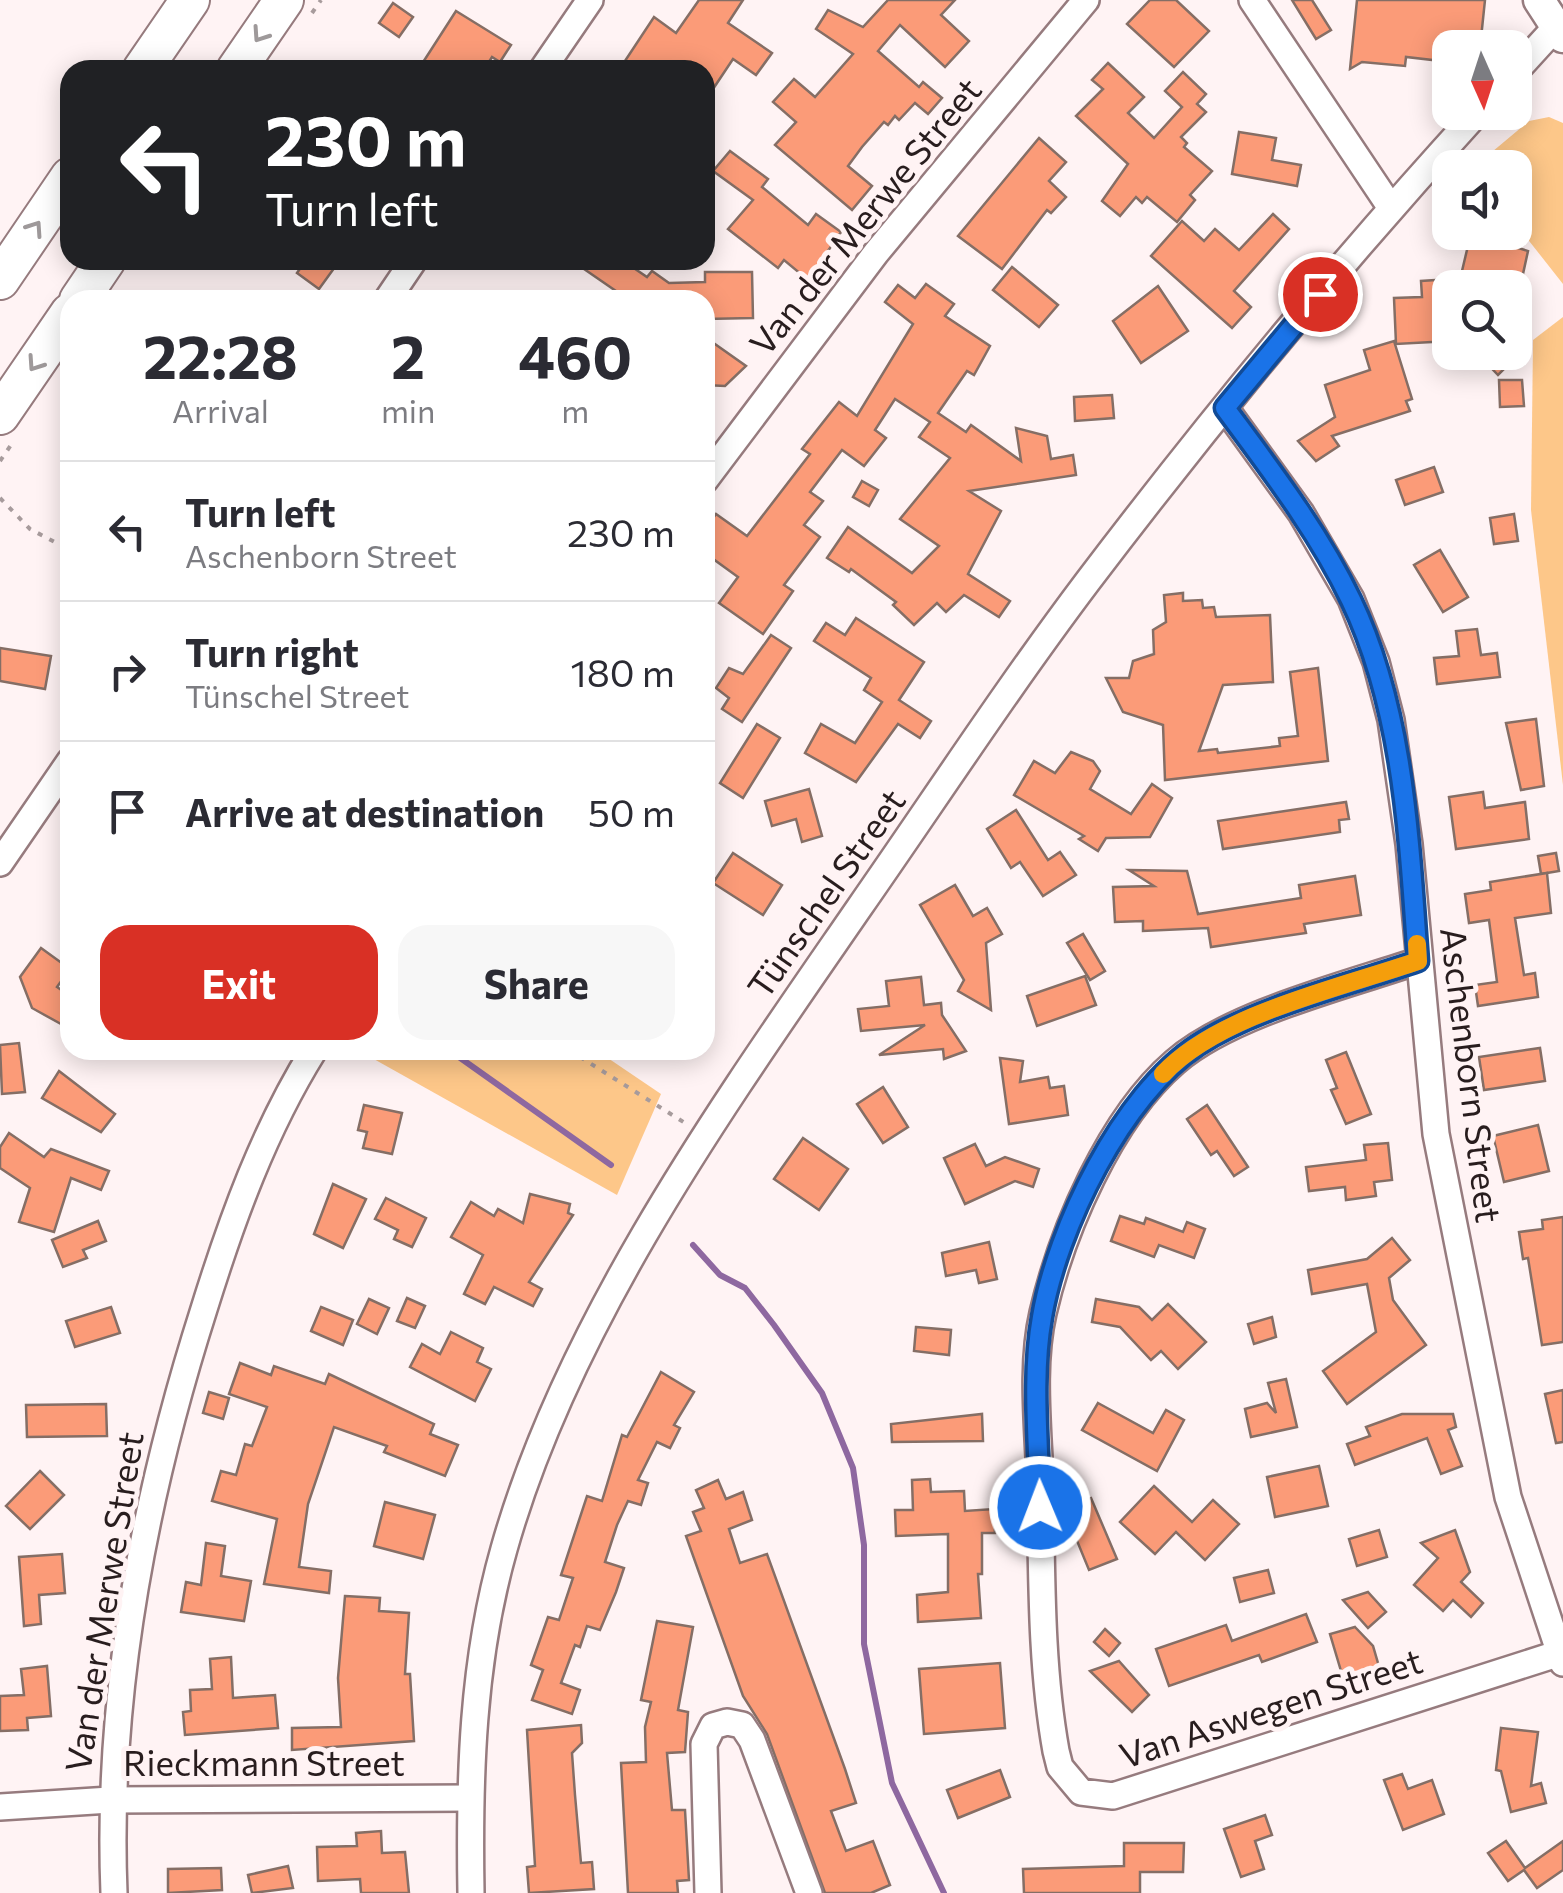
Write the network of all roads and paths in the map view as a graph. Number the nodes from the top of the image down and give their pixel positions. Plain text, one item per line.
1 (190, 0) edge
2 (284, 0) edge
3 (590, 0) edge
4 (1086, 0) edge
5 (1252, 0) edge
6 (1539, 0) edge
7 (1560, 32) edge
8 (1532, 57) edge
9 (149, 60) edge
10 (243, 60) edge
11 (549, 60) edge
12 (1462, 130) edge
13 (60, 192) edge
14 (1390, 208) junction
15 (0, 280) edge
16 (60, 328) edge
17 (1225, 408) junction
18 (0, 416) edge
19 (715, 467) edge
20 (0, 498) edge
21 (60, 545) edge
22 (60, 776) edge
23 (0, 863) edge
24 (1418, 961) junction
25 (308, 1060) edge
26 (585, 1060) edge
27 (706, 1135) junction
28 (1560, 1659) edge
29 (469, 1798) junction
30 (110, 1800) junction
31 (0, 1808) edge
32 (114, 1893) edge
33 (471, 1893) edge
34 (708, 1893) edge
35 (810, 1893) edge

1 - 9 main road
2 -> 10 main road
3 - 11 street
4 - 19 street, Van der Merwe Street
5 - 14 street
6 - 7 street
7 - 8 street
12 - 14 street, Tünschel Street
15 -> 13 main road
14 - 17 street, Tünschel Street
16 -> 18 main road
17 - 24 street, Aschenborn Street
17 - 27 street, Tünschel Street
20 - 21 path
22 - 23 street
24 - 28 street, Aschenborn Street
24 - 28 street, Van Aswegen Street
25 - 30 street, Van der Merwe Street
26 - 27 path
27 - 29 street, Tünschel Street
29 - 30 street, Rieckmann Street
29 - 33 street, Tünschel Street
30 - 31 street, Rieckmann Street
30 - 32 street, Van der Merwe Street
34 - 35 street

